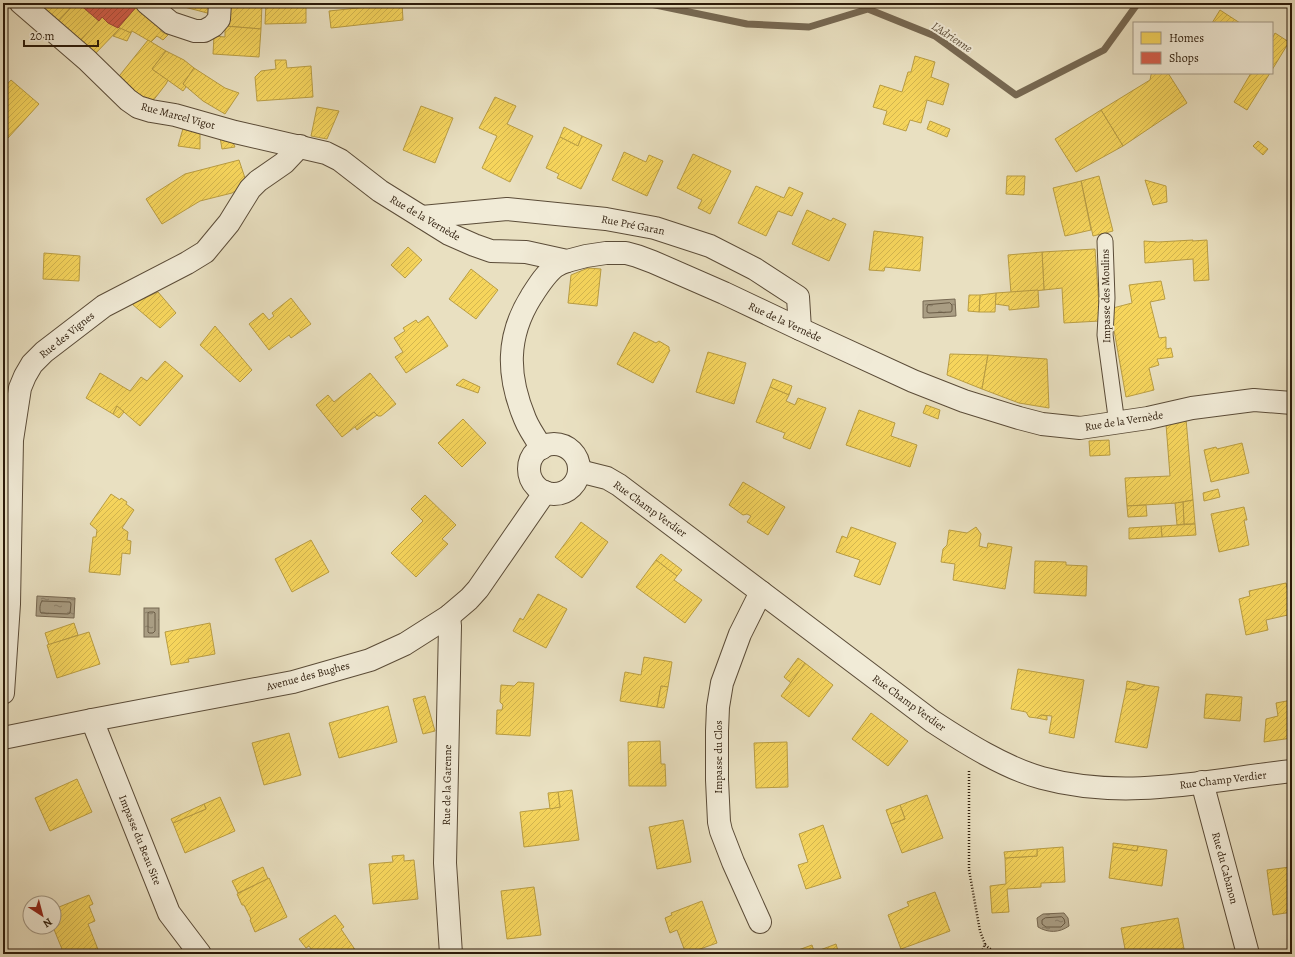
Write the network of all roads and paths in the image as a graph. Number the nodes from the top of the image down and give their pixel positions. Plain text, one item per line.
1 (21, 3) edge
2 (148, 3) edge
3 (220, 3) edge
4 (300, 146) junction
5 (422, 217) junction
6 (1105, 241) dead end
7 (567, 260) junction
8 (800, 329) junction
9 (1292, 403) edge
10 (1117, 424) junction
11 (542, 448) junction
12 (579, 471) junction
13 (545, 492) junction
14 (761, 592) junction
15 (449, 616) junction
16 (3, 693) edge
17 (92, 720) junction
18 (3, 738) edge
19 (973, 747) junction
20 (1292, 771) edge
21 (1202, 782) junction
22 (760, 922) dead end
23 (984, 944) junction
24 (200, 954) edge
25 (451, 954) edge
26 (981, 954) edge
27 (997, 954) edge
28 (1248, 954) edge

1 - 4 street, Rue Marcel Vigot
2 - 3 street
4 - 5 street, Rue de la Vernède
4 - 16 street, Rue des Vignes
5 - 7 street, Rue de la Vernède
5 - 8 street, Rue Pré Garan
6 - 10 lane, Impasse des Moulins
7 - 8 street, Rue de la Vernède
7 - 11 street
8 - 10 street, Rue de la Vernède
9 - 10 street, Rue de la Vernède
11 - 12 street
11 - 13 street
12 - 13 street
12 - 14 street, Rue Champ Verdier
13 - 15 street, Avenue des Bughes
14 - 19 street, Rue Champ Verdier
14 - 22 street, Impasse du Clos
15 - 17 street, Avenue des Bughes
15 - 25 street, Rue de la Garenne
17 - 18 street, Avenue des Bughes
17 - 24 street, Impasse du Beau Site
19 - 21 street, Rue Champ Verdier
19 - 23 path
20 - 21 street, Rue Champ Verdier
21 - 28 street, Rue du Cabanon
23 - 26 path
23 - 27 path

